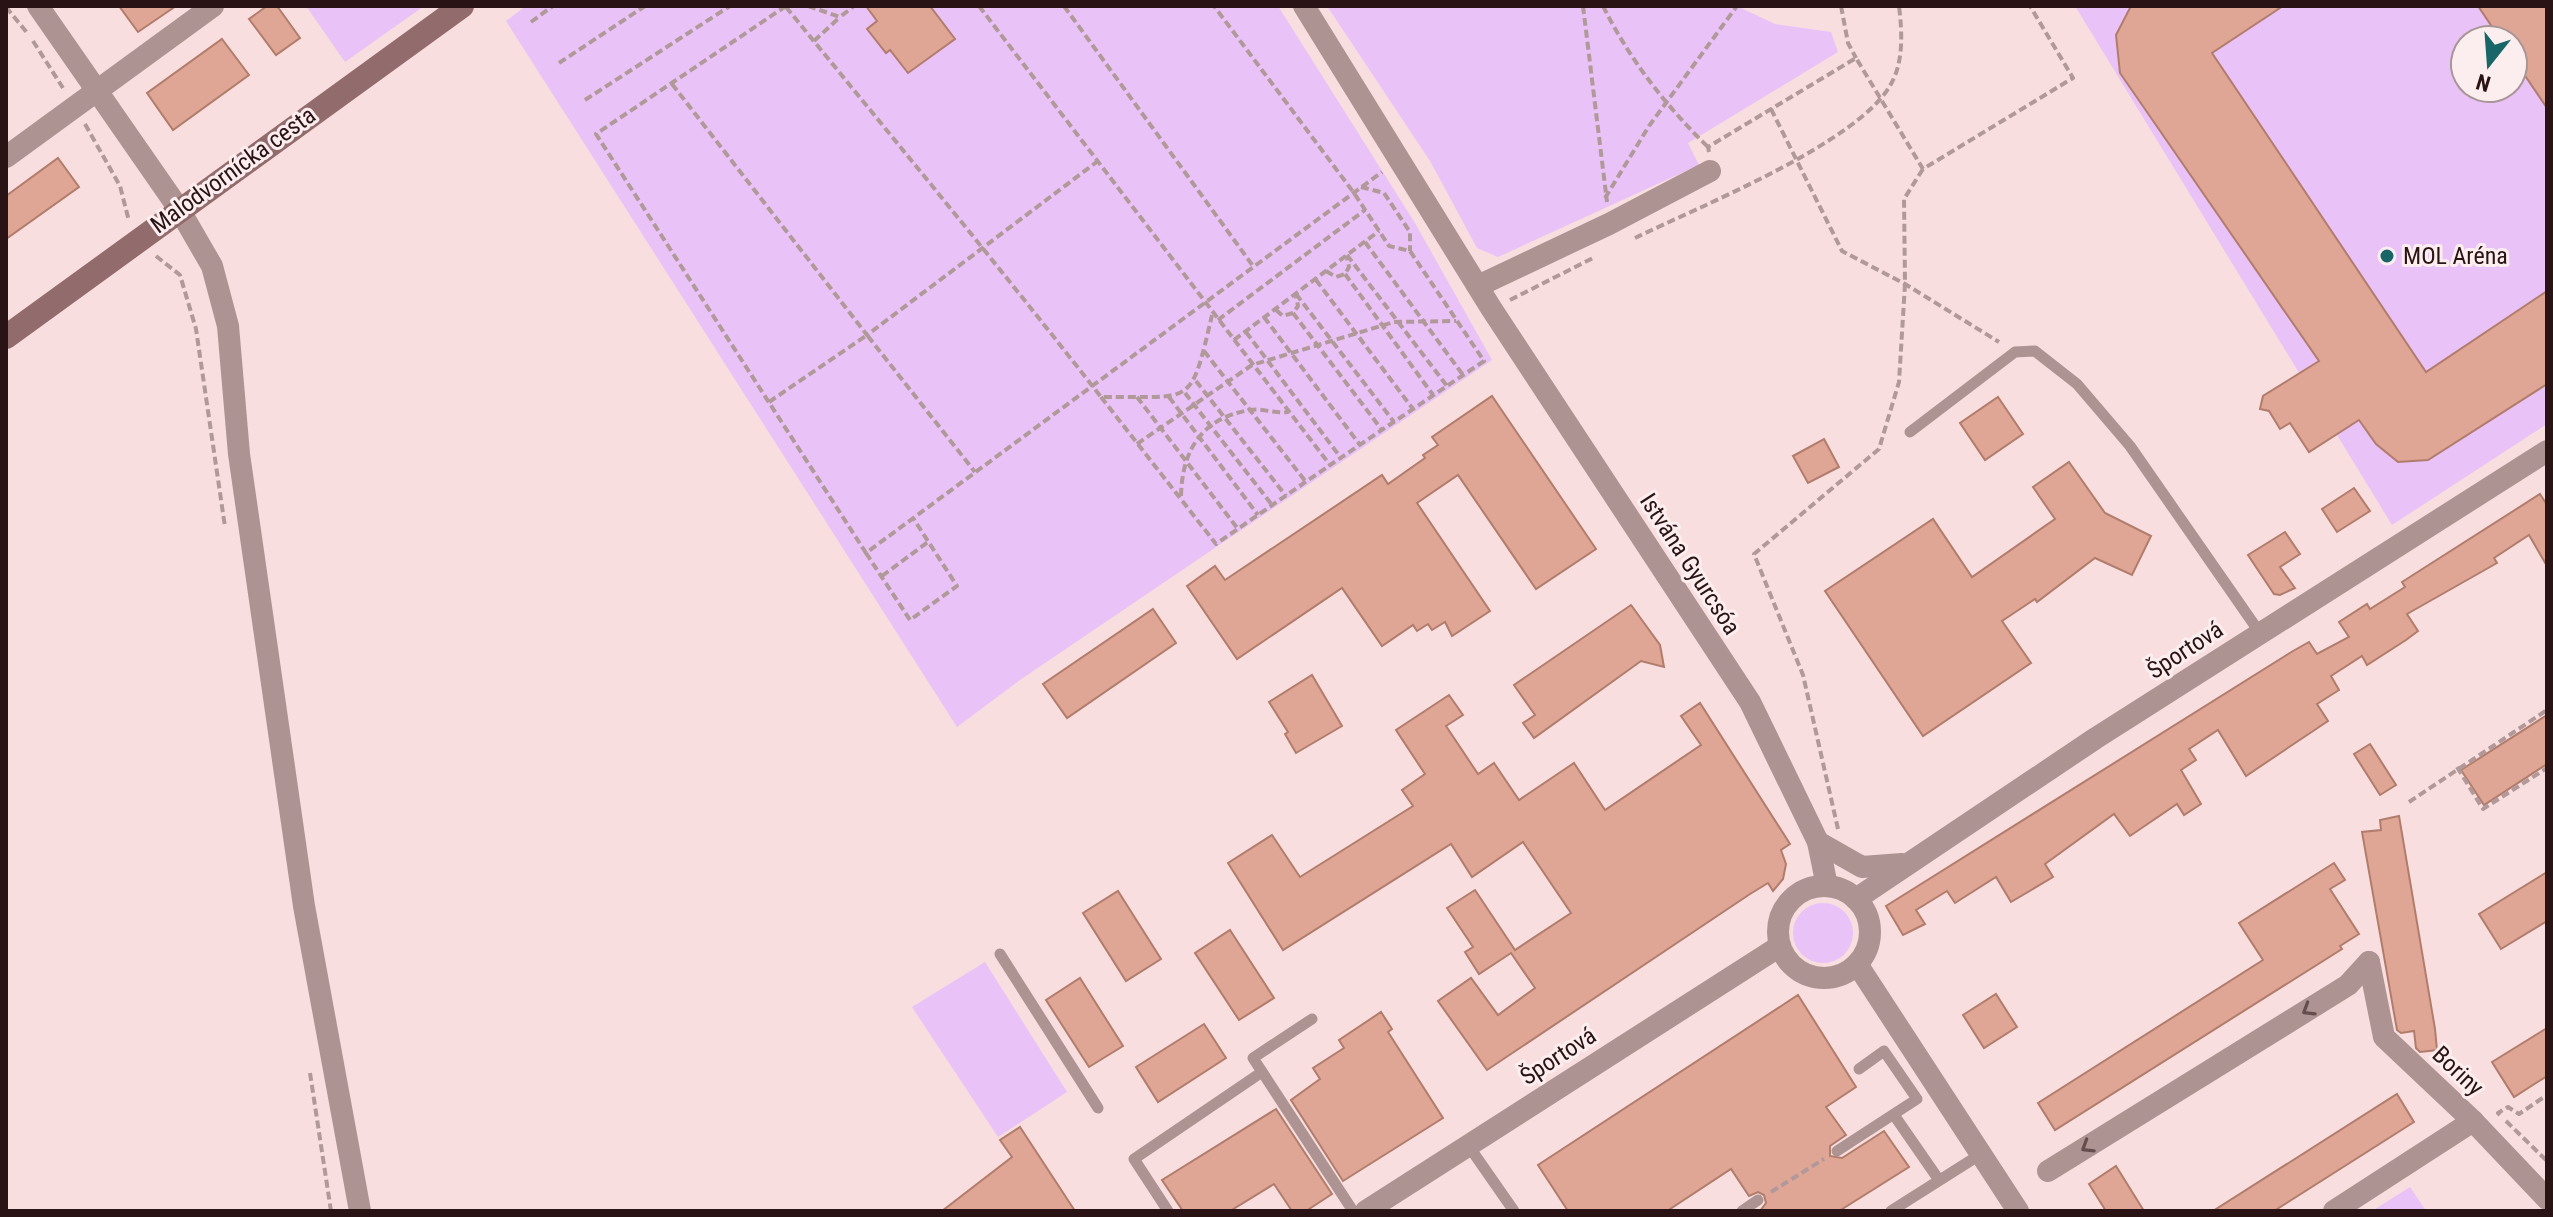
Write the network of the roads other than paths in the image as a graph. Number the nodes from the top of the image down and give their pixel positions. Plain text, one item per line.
1 (38, 6) edge
2 (462, 6) edge
3 (1304, 6) edge
4 (204, 9) edge
5 (97, 91) junction
6 (6, 157) edge
7 (1710, 171) road end
8 (179, 209) junction
9 (1478, 286) junction
10 (6, 337) edge
11 (1910, 432) dead end
12 (2547, 451) edge
13 (2260, 633) junction
14 (1829, 839) junction
15 (1904, 864) junction
16 (1827, 886) junction
17 (1856, 899) junction
18 (1780, 946) junction
19 (1000, 954) dead end
20 (1857, 964) junction
21 (1312, 1019) dead end
22 (1859, 1069) dead end
23 (1262, 1072) junction
24 (1098, 1108) dead end
25 (1894, 1115) junction
26 (2473, 1121) junction
27 (1468, 1145) junction
28 (1837, 1151) road end
29 (1982, 1154) junction
30 (2048, 1171) dead end
31 (1939, 1180) junction
32 (2547, 1199) edge
33 (1758, 1200) road end
34 (360, 1211) edge
35 (1168, 1211) edge
36 (1353, 1211) edge
37 (1366, 1211) edge
38 (1514, 1211) edge
39 (1742, 1211) edge
40 (1891, 1211) edge
41 (2018, 1211) edge
42 (2334, 1211) edge

1 - 5 street
2 - 8 street, Malodvornícka cesta
3 - 9 street, Istvána Gyurcsóa
4 - 5 street
5 - 6 street
5 - 8 street
7 - 9 street
8 - 10 street, Malodvornícka cesta
8 - 34 street
9 - 14 street, Istvána Gyurcsóa
11 - 13 lane
12 - 13 street, Športová
13 - 15 street, Športová
14 - 15 street
14 - 16 street, Istvána Gyurcsóa
15 - 17 street, Športová
16 - 17 street
16 - 18 street
17 - 20 street
18 - 20 street
18 - 27 street, Športová
19 - 24 lane
20 - 29 street
21 - 23 lane
22 - 25 lane
23 - 35 lane
23 - 36 lane
25 - 28 lane
25 - 31 lane
26 -> 30 street, Boriny
26 - 32 street, Boriny
26 - 42 street
27 - 37 street, Športová
27 - 38 lane
29 - 31 lane
29 - 41 street
31 - 40 lane
33 - 39 lane

